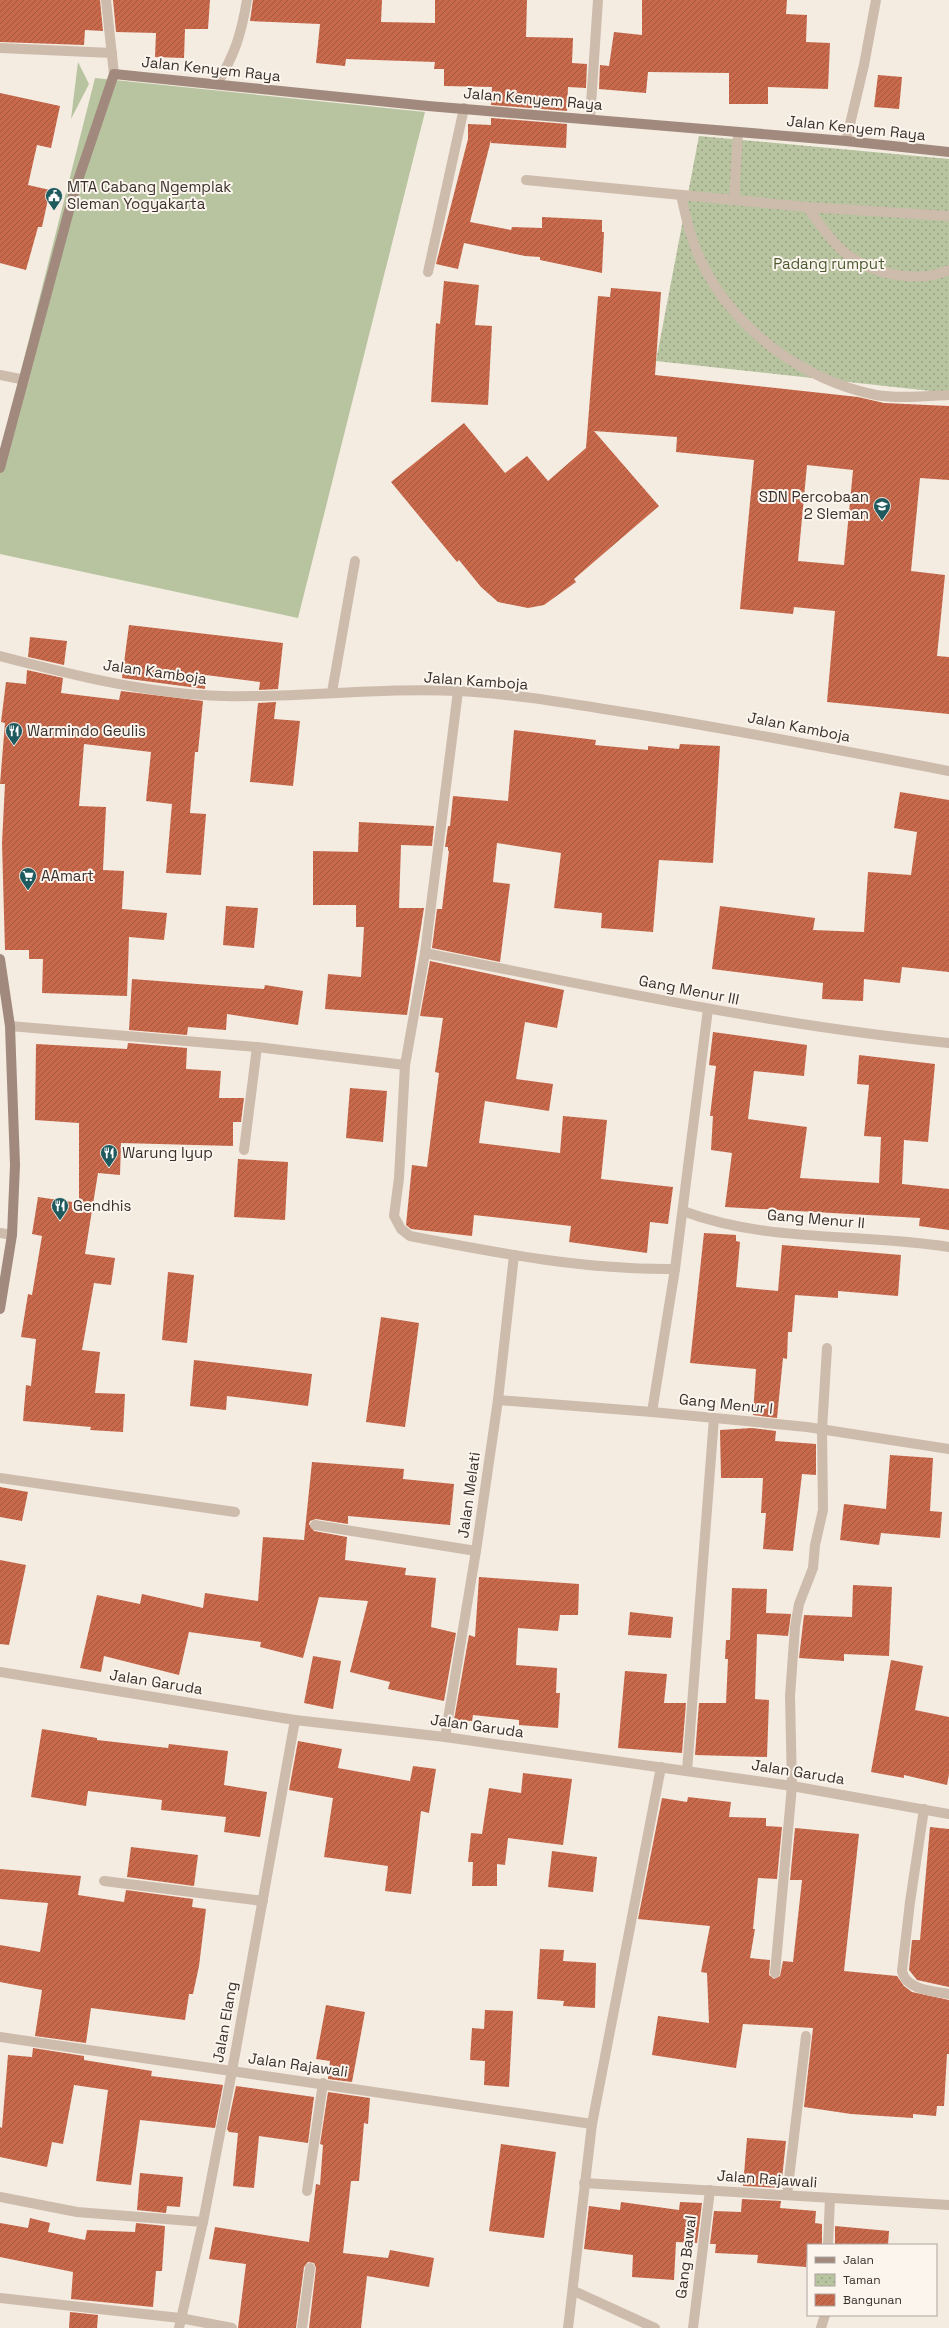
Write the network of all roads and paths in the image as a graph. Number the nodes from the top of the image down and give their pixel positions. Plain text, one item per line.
1 (106, 0) edge
2 (247, 0) edge
3 (598, 0) edge
4 (876, 0) edge
5 (0, 48) edge
6 (112, 53) junction
7 (114, 74) junction
8 (217, 84) junction
9 (464, 108) junction
10 (590, 119) junction
11 (738, 132) junction
12 (846, 140) junction
13 (949, 152) edge
14 (526, 180) dead end
15 (681, 195) junction
16 (734, 200) junction
17 (807, 207) junction
18 (949, 216) edge
19 (949, 270) edge
20 (428, 272) dead end
21 (0, 375) edge
22 (25, 380) junction
23 (949, 395) edge
24 (0, 468) edge
25 (355, 561) dead end
26 (0, 656) edge
27 (458, 691) junction
28 (332, 692) junction
29 (949, 771) edge
30 (425, 953) junction
31 (0, 959) edge
32 (708, 1009) junction
33 (10, 1026) junction
34 (949, 1043) edge
35 (257, 1047) junction
36 (405, 1065) junction
37 (244, 1150) dead end
38 (682, 1211) junction
39 (0, 1233) edge
40 (12, 1235) junction
41 (949, 1247) edge
42 (514, 1255) junction
43 (675, 1269) junction
44 (0, 1309) edge
45 (827, 1348) dead end
46 (498, 1400) junction
47 (652, 1412) junction
48 (714, 1418) junction
49 (822, 1430) junction
50 (949, 1449) edge
51 (0, 1478) edge
52 (235, 1512) dead end
53 (315, 1525) dead end
54 (476, 1551) junction
55 (0, 1672) edge
56 (295, 1720) junction
57 (445, 1737) junction
58 (661, 1766) junction
59 (688, 1772) junction
60 (792, 1786) junction
61 (924, 1809) junction
62 (949, 1814) edge
63 (104, 1881) dead end
64 (263, 1901) junction
65 (775, 1973) dead end
66 (949, 1994) edge
67 (806, 2036) dead end
68 (0, 2037) edge
69 (232, 2071) junction
70 (323, 2083) junction
71 (592, 2124) junction
72 (584, 2183) junction
73 (710, 2190) junction
74 (307, 2191) dead end
75 (787, 2195) junction
76 (0, 2197) edge
77 (830, 2198) junction
78 (949, 2205) edge
79 (203, 2222) junction
80 (828, 2244) edge
81 (310, 2268) dead end
82 (574, 2291) junction
83 (0, 2298) edge
84 (825, 2316) edge
85 (180, 2323) edge
86 (232, 2328) edge
87 (302, 2328) edge
88 (568, 2328) edge
89 (655, 2328) edge
90 (693, 2328) edge
91 (821, 2328) edge

1 - 6 street
2 - 8 street
3 - 10 street
4 - 12 street
5 - 6 street
6 - 7 street
7 - 8 street, Jalan Kenyem Raya
7 - 22 street
8 - 9 street, Jalan Kenyem Raya
9 - 10 street, Jalan Kenyem Raya
9 - 20 street
10 - 11 street, Jalan Kenyem Raya
11 - 12 street, Jalan Kenyem Raya
11 - 16 street
12 - 13 street, Jalan Kenyem Raya
14 - 15 street
15 - 16 street
15 - 23 street
16 - 17 street
17 - 18 street
17 - 19 street
21 - 22 street
22 - 24 street
25 - 28 street
26 - 28 street, Jalan Kamboja
27 - 28 street, Jalan Kamboja
27 - 29 street, Jalan Kamboja
27 - 30 street
30 - 32 street, Gang Menur III
30 - 36 street
31 - 33 street
32 - 34 street, Gang Menur III
32 - 38 street
33 - 35 street
33 - 40 street
35 - 36 street
35 - 37 street
36 - 42 street
38 - 41 street, Gang Menur II
38 - 43 street
39 - 40 street
40 - 44 street
42 - 43 street
42 - 46 street, Jalan Melati
43 - 47 street
45 - 49 street
46 - 47 street, Gang Menur I
46 - 54 street, Jalan Melati
47 - 48 street, Gang Menur I
48 - 49 street, Gang Menur I
48 - 59 street
49 - 50 street, Gang Menur I
49 - 60 street
51 - 52 street
53 - 54 street
54 - 57 street, Jalan Melati
55 - 56 street, Jalan Garuda
56 - 57 street, Jalan Garuda
56 - 64 street, Jalan Elang
57 - 58 street, Jalan Garuda
58 - 59 street, Jalan Garuda
58 - 71 street
59 - 60 street, Jalan Garuda
60 - 61 street, Jalan Garuda
60 - 65 street
61 - 62 street, Jalan Garuda
61 - 66 street
63 - 64 street
64 - 69 street, Jalan Elang
67 - 75 street
68 - 69 street, Jalan Rajawali
69 - 70 street, Jalan Rajawali
69 - 79 street, Jalan Elang
70 - 71 street, Jalan Rajawali
70 - 74 street
71 - 72 street
72 - 73 street, Jalan Rajawali
72 - 82 street
73 - 75 street, Jalan Rajawali
73 - 90 street, Gang Bawal
75 - 77 street, Jalan Rajawali
76 - 79 street
77 - 78 street, Jalan Rajawali
77 - 80 street
79 - 85 street, Jalan Elang
81 - 87 street
82 - 88 street
82 - 89 street
83 - 85 street
84 - 91 street
85 - 86 street

